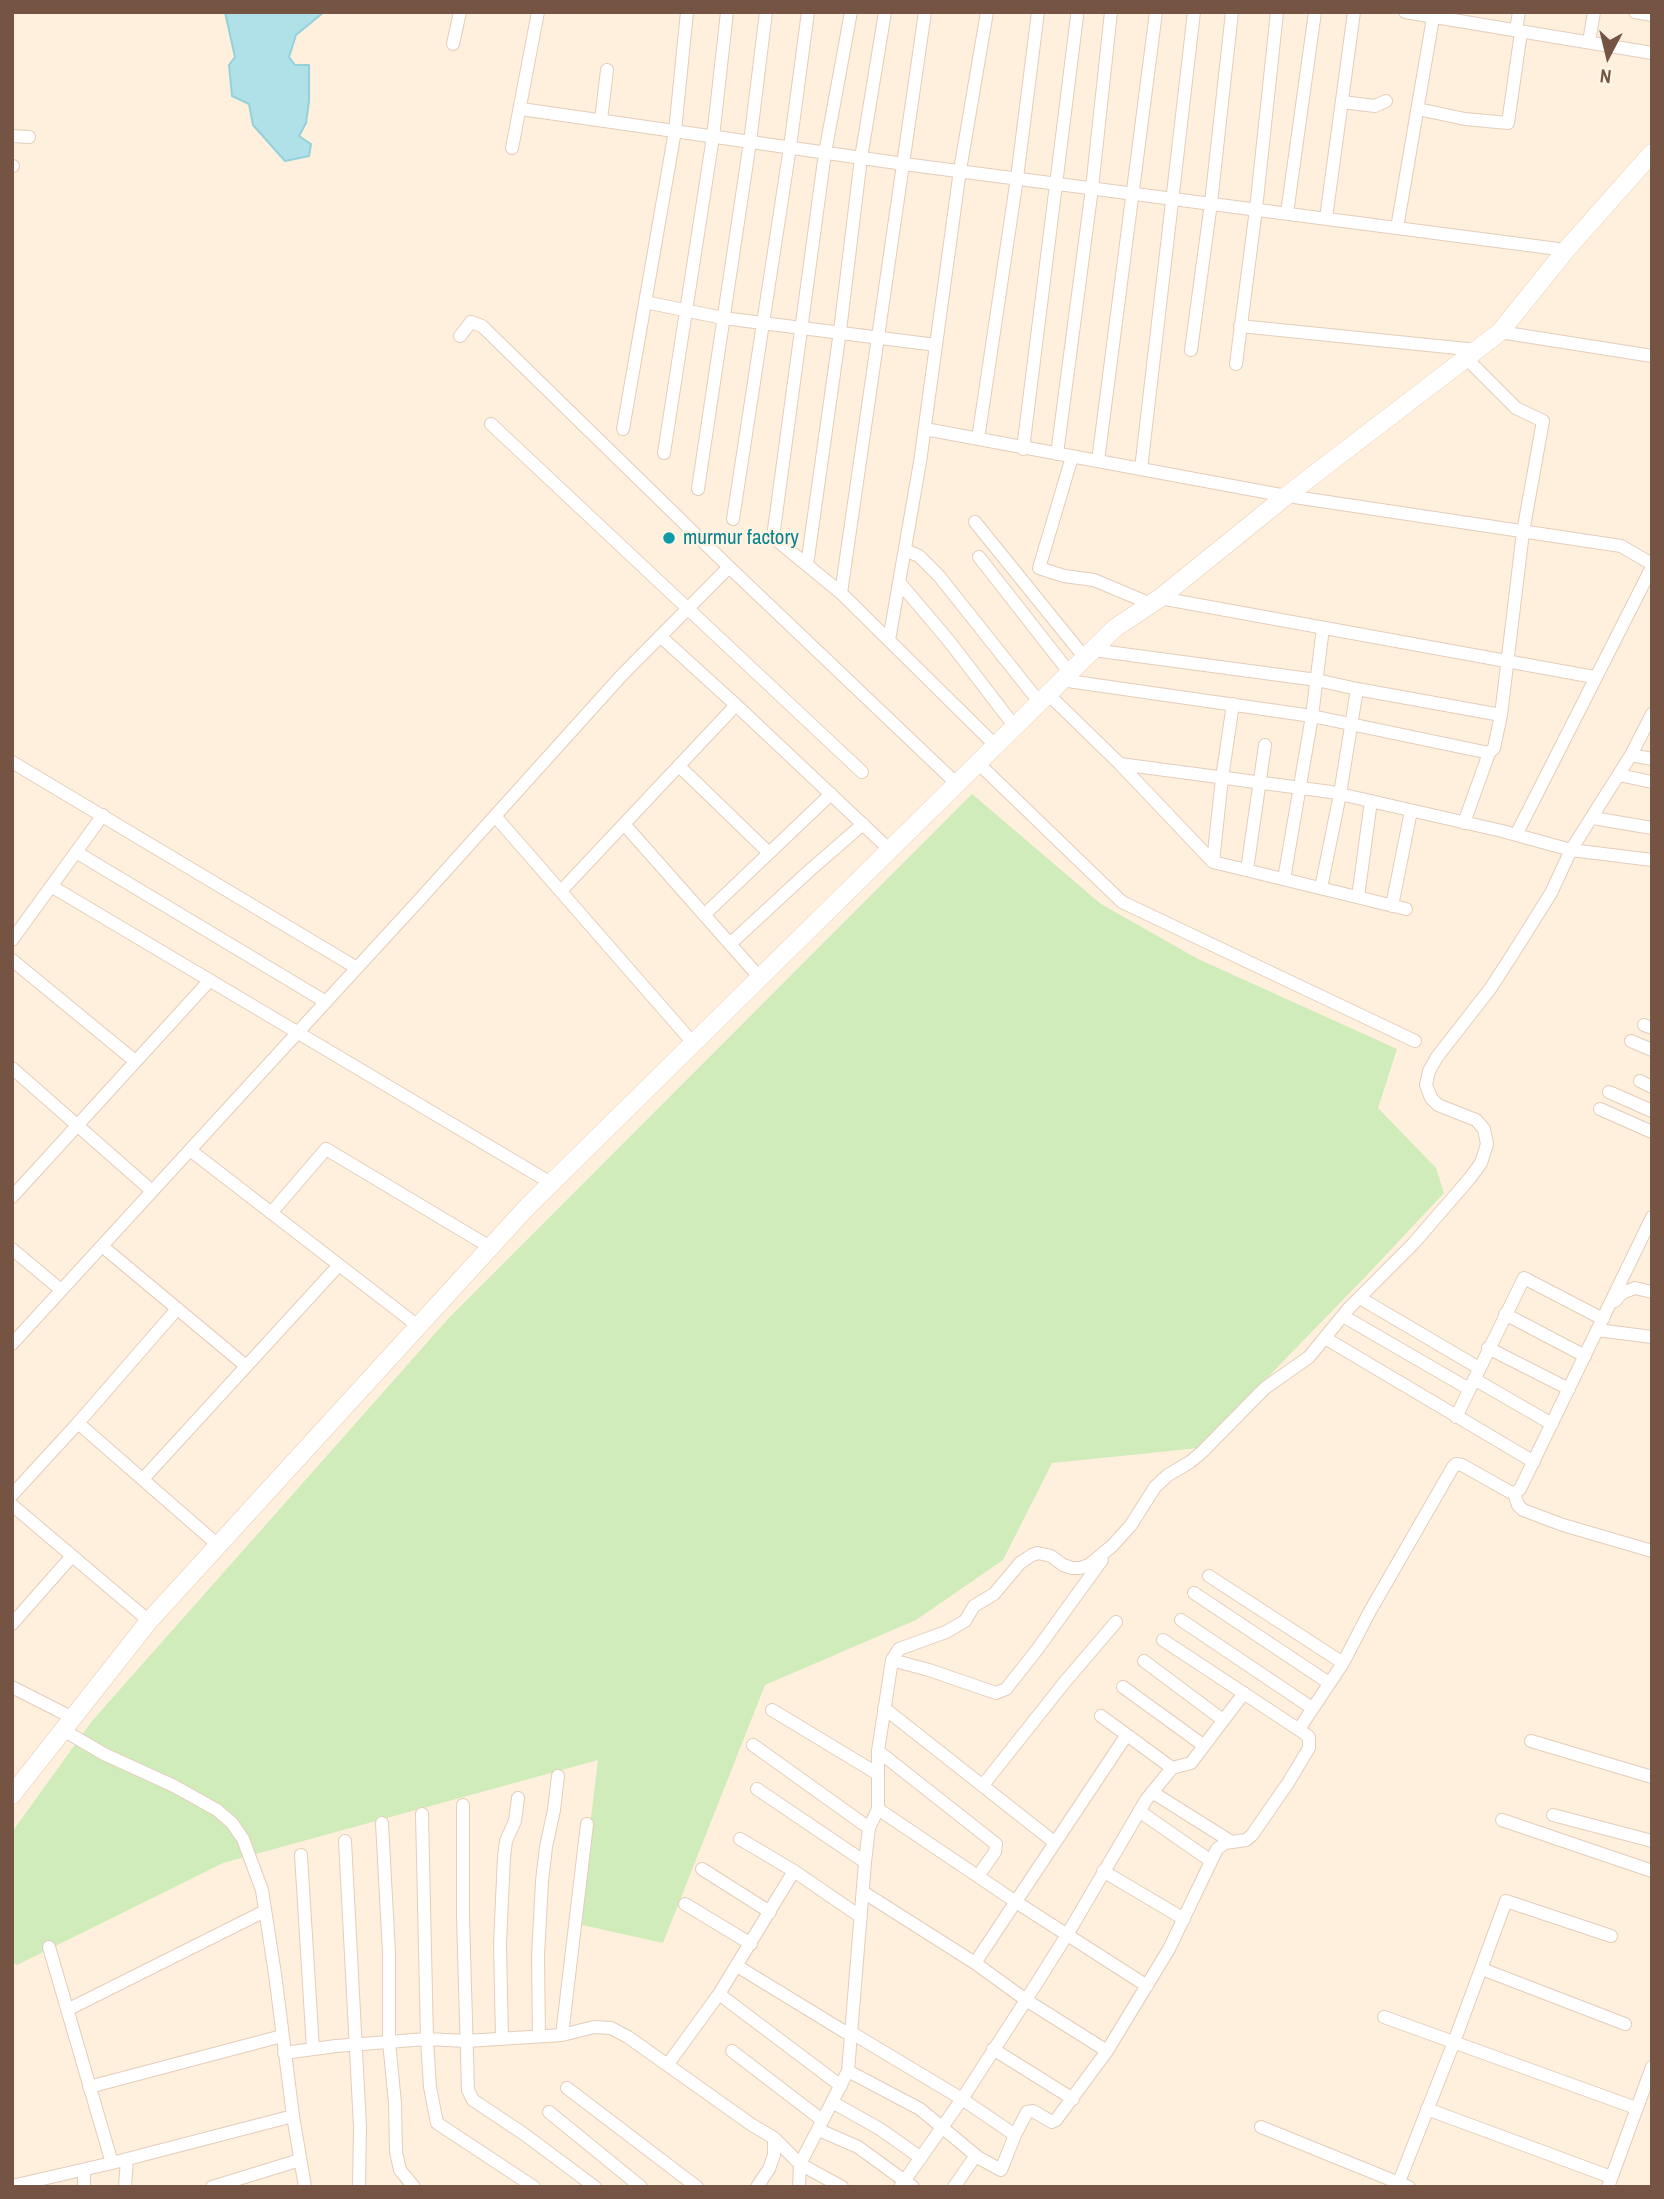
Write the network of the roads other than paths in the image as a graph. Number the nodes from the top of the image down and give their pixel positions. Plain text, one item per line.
1 (460, 12) edge
2 (538, 12) edge
3 (687, 12) edge
4 (727, 12) edge
5 (766, 12) edge
6 (808, 12) edge
7 (851, 12) edge
8 (885, 12) edge
9 (925, 12) edge
10 (987, 12) edge
11 (1038, 12) edge
12 (1111, 12) edge
13 (1156, 12) edge
14 (1195, 12) edge
15 (1232, 12) edge
16 (1277, 12) edge
17 (1315, 12) edge
18 (1354, 12) edge
19 (1405, 12) edge
20 (1519, 12) edge
21 (1594, 12) edge
22 (1635, 12) edge
23 (1434, 15) edge
24 (1652, 15) edge
25 (1077, 16) dead end
26 (1474, 18) edge
27 (1516, 30) junction
28 (1589, 42) junction
29 (453, 44) dead end
30 (1652, 53) edge
31 (607, 70) dead end
32 (1342, 102) junction
33 (1386, 102) dead end
34 (521, 108) junction
35 (1418, 109) junction
36 (601, 120) junction
37 (675, 131) junction
38 (12, 136) edge
39 (713, 136) junction
40 (29, 137) dead end
41 (750, 142) junction
42 (512, 148) dead end
43 (790, 148) junction
44 (825, 152) junction
45 (1652, 153) edge
46 (861, 158) junction
47 (904, 164) junction
48 (960, 170) junction
49 (1017, 178) junction
50 (1056, 183) junction
51 (1092, 188) junction
52 (1131, 193) junction
53 (1171, 198) junction
54 (1211, 203) junction
55 (1256, 209) junction
56 (1287, 213) junction
57 (1326, 218) junction
58 (1397, 228) junction
59 (1566, 250) junction
60 (645, 302) junction
61 (686, 311) junction
62 (723, 318) junction
63 (763, 323) junction
64 (1240, 326) junction
65 (802, 327) junction
66 (840, 331) junction
67 (1500, 332) junction
68 (460, 336) dead end
69 (878, 338) junction
70 (936, 345) junction
71 (1191, 350) dead end
72 (1472, 354) junction
73 (1652, 356) edge
74 (1236, 363) dead end
75 (491, 424) dead end
76 (622, 429) dead end
77 (925, 429) junction
78 (978, 439) junction
79 (1023, 448) junction
80 (664, 453) dead end
81 (1057, 454) junction
82 (1072, 457) junction
83 (1098, 461) junction
84 (1141, 469) junction
85 (698, 489) dead end
86 (1286, 496) junction
87 (733, 519) dead end
88 (975, 522) dead end
89 (1523, 532) junction
90 (905, 550) junction
91 (979, 557) dead end
92 (807, 565) junction
93 (1652, 566) edge
94 (729, 567) junction
95 (899, 582) junction
96 (841, 593) junction
97 (1156, 601) junction
98 (688, 608) junction
99 (1323, 628) junction
100 (660, 636) junction
101 (889, 640) junction
102 (1089, 654) junction
103 (1507, 661) junction
104 (1065, 676) junction
105 (1594, 677) junction
106 (1317, 680) junction
107 (1357, 690) junction
108 (1044, 699) junction
109 (736, 705) junction
110 (1233, 705) junction
111 (1652, 714) edge
112 (1501, 715) junction
113 (1312, 716) junction
114 (1352, 723) junction
115 (1015, 727) junction
116 (1265, 745) dead end
117 (996, 746) junction
118 (1489, 754) junction
119 (1631, 755) junction
120 (1652, 759) edge
121 (12, 762) edge
122 (978, 763) junction
123 (1120, 764) junction
124 (679, 766) junction
125 (862, 772) dead end
126 (1619, 775) junction
127 (1222, 778) junction
128 (1652, 782) edge
129 (1260, 783) junction
130 (957, 784) junction
131 (1301, 788) junction
132 (831, 794) junction
133 (1340, 794) junction
134 (1371, 801) junction
135 (1411, 811) junction
136 (103, 815) junction
137 (495, 816) junction
138 (1593, 817) junction
139 (1464, 823) junction
140 (624, 824) junction
141 (863, 824) junction
142 (1652, 828) edge
143 (1517, 835) junction
144 (890, 850) junction
145 (1571, 850) junction
146 (76, 852) junction
147 (769, 853) junction
148 (1652, 860) edge
149 (1213, 862) junction
150 (1247, 870) junction
151 (1284, 879) junction
152 (51, 886) junction
153 (1321, 888) junction
154 (561, 891) junction
155 (1358, 897) junction
156 (1392, 906) junction
157 (1406, 909) dead end
158 (704, 915) junction
159 (12, 940) edge
160 (730, 944) junction
161 (12, 960) edge
162 (357, 968) junction
163 (760, 978) junction
164 (210, 980) junction
165 (326, 1002) junction
166 (298, 1032) junction
167 (1415, 1041) dead end
168 (1630, 1041) dead end
169 (693, 1043) junction
170 (1652, 1050) edge
171 (135, 1061) junction
172 (12, 1068) edge
173 (1609, 1092) dead end
174 (1600, 1109) dead end
175 (1652, 1111) edge
176 (77, 1125) junction
177 (1652, 1132) edge
178 (190, 1150) junction
179 (551, 1183) junction
180 (152, 1191) junction
181 (12, 1197) edge
182 (271, 1213) junction
183 (1652, 1217) edge
184 (102, 1246) junction
185 (490, 1247) junction
186 (12, 1249) edge
187 (339, 1265) junction
188 (61, 1290) junction
189 (1652, 1292) edge
190 (1360, 1298) junction
191 (177, 1309) junction
192 (1505, 1314) junction
193 (1343, 1316) junction
194 (1600, 1324) junction
195 (418, 1326) junction
196 (1652, 1337) edge
197 (1325, 1338) junction
198 (12, 1344) edge
199 (1488, 1348) junction
200 (1585, 1356) junction
201 (246, 1366) junction
202 (1474, 1379) junction
203 (1569, 1389) junction
204 (1456, 1417) junction
205 (78, 1423) junction
206 (1552, 1424) junction
207 (1534, 1462) junction
208 (143, 1479) junction
209 (1514, 1493) junction
210 (12, 1495) edge
211 (12, 1505) edge
212 (218, 1545) junction
213 (1112, 1546) junction
214 (1652, 1551) edge
215 (72, 1556) junction
216 (1209, 1576) dead end
217 (1194, 1593) dead end
218 (1181, 1619) dead end
219 (149, 1621) junction
220 (1116, 1622) dead end
221 (12, 1624) edge
222 (1163, 1640) dead end
223 (892, 1660) junction
224 (1144, 1661) dead end
225 (1342, 1663) junction
226 (1329, 1683) junction
227 (12, 1687) edge
228 (1123, 1687) dead end
229 (1244, 1693) junction
230 (884, 1708) junction
231 (1312, 1709) junction
232 (772, 1710) dead end
233 (1101, 1716) dead end
234 (1223, 1720) junction
235 (68, 1724) junction
236 (1301, 1731) junction
237 (1126, 1736) junction
238 (1531, 1741) dead end
239 (753, 1745) dead end
240 (1203, 1745) junction
241 (878, 1751) junction
242 (1172, 1768) junction
243 (878, 1774) junction
244 (558, 1776) dead end
245 (1652, 1777) edge
246 (983, 1786) junction
247 (757, 1789) dead end
248 (1152, 1792) junction
249 (12, 1795) edge
250 (518, 1798) dead end
251 (463, 1805) dead end
252 (878, 1809) junction
253 (1139, 1811) junction
254 (422, 1814) dead end
255 (1553, 1815) dead end
256 (1502, 1820) dead end
257 (382, 1823) dead end
258 (587, 1825) dead end
259 (869, 1828) junction
260 (740, 1839) dead end
261 (345, 1841) dead end
262 (1230, 1841) junction
263 (1652, 1841) edge
264 (1054, 1842) junction
265 (301, 1856) dead end
266 (1211, 1861) junction
267 (865, 1862) junction
268 (702, 1869) dead end
269 (794, 1871) junction
270 (1103, 1871) junction
271 (1652, 1871) edge
272 (978, 1876) junction
273 (863, 1892) junction
274 (1016, 1902) junction
275 (685, 1904) dead end
276 (265, 1911) junction
277 (770, 1912) junction
278 (861, 1917) junction
279 (1184, 1919) junction
280 (1067, 1935) junction
281 (1611, 1936) dead end
282 (751, 1944) junction
283 (49, 1947) dead end
284 (975, 1963) junction
285 (737, 1966) junction
286 (1482, 1969) junction
287 (1147, 1986) junction
288 (719, 1994) junction
289 (1026, 2000) junction
290 (67, 2010) junction
291 (1384, 2017) dead end
292 (1625, 2024) dead end
293 (852, 2033) junction
294 (562, 2035) junction
295 (282, 2036) junction
296 (539, 2036) junction
297 (427, 2039) junction
298 (502, 2039) junction
299 (466, 2041) junction
300 (389, 2042) junction
301 (1454, 2042) junction
302 (356, 2045) junction
303 (313, 2049) junction
304 (993, 2049) junction
305 (732, 2051) dead end
306 (1107, 2051) junction
307 (284, 2053) junction
308 (668, 2064) junction
309 (1652, 2067) edge
310 (848, 2071) junction
311 (841, 2086) junction
312 (89, 2087) junction
313 (567, 2088) dead end
314 (962, 2099) junction
315 (1073, 2099) junction
316 (832, 2102) junction
317 (1636, 2108) junction
318 (1427, 2109) junction
319 (549, 2112) dead end
320 (293, 2116) junction
321 (821, 2125) junction
322 (942, 2127) junction
323 (1261, 2127) dead end
324 (1015, 2135) junction
325 (774, 2138) junction
326 (921, 2158) junction
327 (979, 2158) junction
328 (127, 2160) junction
329 (300, 2160) junction
330 (112, 2163) junction
331 (800, 2164) junction
332 (84, 2170) junction
333 (1609, 2182) edge
334 (46, 2183) edge
335 (906, 2185) edge
336 (1401, 2185) edge
337 (12, 2186) edge
338 (84, 2187) edge
339 (125, 2187) edge
340 (212, 2187) edge
341 (305, 2187) edge
342 (359, 2187) edge
343 (414, 2187) edge
344 (534, 2187) edge
345 (595, 2187) edge
346 (641, 2187) edge
347 (697, 2187) edge
348 (757, 2187) edge
349 (799, 2187) edge
350 (842, 2187) edge
351 (954, 2187) edge

1 - 29 street
2 - 34 street
3 - 37 street
4 - 39 street
5 - 41 street
6 - 43 street
7 - 44 street
8 - 46 street
9 - 47 street
10 - 48 street
11 - 49 street
12 - 51 street
13 - 52 street
14 - 53 street
15 - 54 street
16 - 55 street
17 - 56 street
18 - 32 street
19 - 23 street
20 - 27 street
21 - 28 street
22 - 24 street
23 - 26 street
23 - 35 street
25 - 50 street
26 - 27 street
27 - 28 street
27 - 35 street
28 - 30 street
31 - 36 street
32 - 33 street
32 - 57 street
34 - 36 street
34 - 42 street
35 - 58 street
36 - 37 street
37 - 39 street
37 - 60 street
38 - 40 street
39 - 41 street
39 - 61 street
41 - 43 street
41 - 62 street
43 - 44 street
43 - 63 street
44 - 46 street
44 - 65 street
45 - 59 street
46 - 47 street
46 - 66 street
47 - 48 street
47 - 69 street
48 - 49 street
48 - 70 street
49 - 50 street
49 - 78 street
50 - 51 street
50 - 79 street
51 - 52 street
51 - 81 street
52 - 53 street
52 - 83 street
53 - 54 street
53 - 84 street
54 - 55 street
54 - 71 street
55 - 56 street
55 - 64 street
56 - 57 street
57 - 58 street
58 - 59 street
59 - 67 street
60 - 61 street
60 - 76 street
61 - 62 street
61 - 80 street
62 - 63 street
62 - 85 street
63 - 65 street
63 - 87 street
64 - 72 street
64 - 74 street
65 - 66 street
65 - 92 street
66 - 69 street
66 - 92 street
67 - 72 street
67 - 73 street
68 - 94 street
69 - 70 street
69 - 96 street
70 - 77 street
72 - 86 street
72 - 89 street
75 - 98 street
77 - 78 street
77 - 90 street
78 - 79 street
79 - 81 street
81 - 82 street
82 - 83 street
82 - 97 street
83 - 84 street
84 - 86 street
86 - 89 street
86 - 97 street
88 - 102 street
89 - 93 street
89 - 103 street
90 - 95 street
90 - 108 street
91 - 104 street
92 - 96 street
93 - 105 street
94 - 98 street
94 - 130 street
95 - 101 street
95 - 115 street
96 - 101 street
97 - 99 street
97 - 102 street
98 - 100 street
98 - 125 street
99 - 103 street
99 - 106 street
100 - 109 street
100 - 137 street
101 - 117 street
102 - 104 street
102 - 106 street
103 - 105 street
103 - 112 street
104 - 108 street
104 - 110 street
105 - 143 street
106 - 107 street
106 - 113 street
107 - 112 street
107 - 114 street
108 - 115 street
108 - 123 street
109 - 124 street
109 - 132 street
110 - 113 street
110 - 127 street
111 - 119 street
112 - 118 street
113 - 114 street
113 - 131 street
114 - 118 street
114 - 133 street
115 - 117 street
116 - 129 street
117 - 122 street
118 - 139 street
119 - 120 street
119 - 126 street
121 - 136 street
122 - 130 street
122 - 167 street
123 - 127 street
123 - 149 street
124 - 140 street
124 - 147 street
126 - 128 street
126 - 138 street
127 - 129 street
127 - 149 street
129 - 131 street
129 - 150 street
130 - 144 street
131 - 133 street
131 - 151 street
132 - 141 street
132 - 147 street
133 - 134 street
133 - 153 street
134 - 135 street
134 - 155 street
135 - 139 street
135 - 156 street
136 - 146 street
136 - 162 street
137 - 154 street
137 - 162 street
138 - 142 street
138 - 145 street
139 - 143 street
140 - 154 street
140 - 158 street
141 - 144 street
141 - 160 street
143 - 145 street
144 - 163 street
145 - 148 street
145 - 190 street
146 - 152 street
146 - 165 street
147 - 158 street
149 - 150 street
150 - 151 street
151 - 153 street
152 - 159 street
152 - 164 street
153 - 155 street
154 - 169 street
155 - 156 street
156 - 157 street
158 - 160 street
160 - 163 street
161 - 171 street
162 - 165 street
163 - 169 street
164 - 166 street
164 - 171 street
165 - 166 street
166 - 178 street
166 - 179 street
168 - 170 street
169 - 179 street
171 - 176 street
172 - 176 street
173 - 175 street
174 - 177 street
176 - 180 street
176 - 181 street
178 - 180 street
178 - 182 street
179 - 185 street
180 - 184 street
182 - 185 street
182 - 187 street
183 - 194 street
184 - 188 street
184 - 191 street
185 - 195 street
186 - 188 street
187 - 195 street
187 - 201 street
188 - 198 street
189 - 194 street
190 - 193 street
190 - 202 street
191 - 201 street
191 - 205 street
192 - 194 street
192 - 199 street
192 - 200 street
193 - 197 street
193 - 202 street
194 - 196 street
194 - 200 street
195 - 212 street
197 - 204 street
197 - 213 street
199 - 202 street
199 - 203 street
200 - 203 street
201 - 208 street
202 - 204 street
202 - 206 street
203 - 206 street
204 - 207 street
205 - 208 street
205 - 210 street
206 - 207 street
207 - 209 street
208 - 212 street
209 - 214 street
209 - 225 street
211 - 215 street
212 - 219 street
213 - 223 street
213 - 223 street
215 - 219 street
215 - 221 street
216 - 225 street
217 - 226 street
218 - 231 street
219 - 235 street
220 - 246 street
222 - 229 street
223 - 230 street
224 - 234 street
225 - 226 street
226 - 231 street
227 - 235 street
228 - 240 street
229 - 234 street
229 - 236 street
230 - 241 street
230 - 246 street
231 - 236 street
232 - 243 street
233 - 237 street
234 - 240 street
235 - 249 street
235 - 276 street
236 - 262 street
237 - 242 street
237 - 264 street
238 - 245 street
239 - 259 street
240 - 242 street
241 - 243 street
241 - 272 street
242 - 248 street
243 - 252 street
244 - 296 street
246 - 264 street
247 - 267 street
248 - 253 street
248 - 262 street
250 - 298 street
251 - 299 street
252 - 259 street
252 - 272 street
253 - 266 street
253 - 270 street
254 - 297 street
255 - 263 street
256 - 271 street
257 - 300 street
258 - 294 street
259 - 267 street
260 - 269 street
261 - 302 street
262 - 266 street
264 - 274 street
265 - 303 street
266 - 279 street
267 - 273 street
268 - 277 street
269 - 277 street
269 - 278 street
270 - 279 street
270 - 280 street
272 - 274 street
273 - 278 street
273 - 284 street
274 - 280 street
274 - 284 street
275 - 282 street
276 - 290 street
276 - 295 street
277 - 282 street
278 - 293 street
279 - 287 street
280 - 287 street
280 - 289 street
281 - 286 street
282 - 285 street
283 - 290 street
284 - 289 street
285 - 288 street
285 - 293 street
286 - 292 street
286 - 301 street
287 - 306 street
288 - 308 street
288 - 311 street
289 - 304 street
289 - 306 street
290 - 312 street
291 - 301 street
293 - 310 street
293 - 314 street
294 - 296 street
294 - 308 street
295 - 307 street
295 - 312 street
296 - 298 street
297 - 299 street
297 - 300 street
297 - 344 street
298 - 299 street
299 - 345 street
300 - 302 street
300 - 343 street
301 - 317 street
301 - 318 street
302 - 303 street
302 - 342 street
303 - 307 street
304 - 314 street
304 - 315 street
305 - 321 street
306 - 315 street
307 - 320 street
308 - 325 street
309 - 317 street
310 - 311 street
310 - 322 street
311 - 316 street
312 - 330 street
313 - 347 street
314 - 322 street
314 - 324 street
315 - 324 street
316 - 321 street
316 - 326 street
317 - 333 street
318 - 333 street
318 - 336 street
319 - 346 street
320 - 328 street
320 - 329 street
321 - 331 street
321 - 335 street
322 - 326 street
322 - 327 street
323 - 336 street
324 - 327 street
325 - 331 street
325 - 348 street
326 - 335 street
327 - 351 street
328 - 330 street
328 - 339 street
329 - 340 street
329 - 341 street
330 - 332 street
331 - 349 street
331 - 350 street
332 - 334 street
332 - 338 street
334 - 337 street

